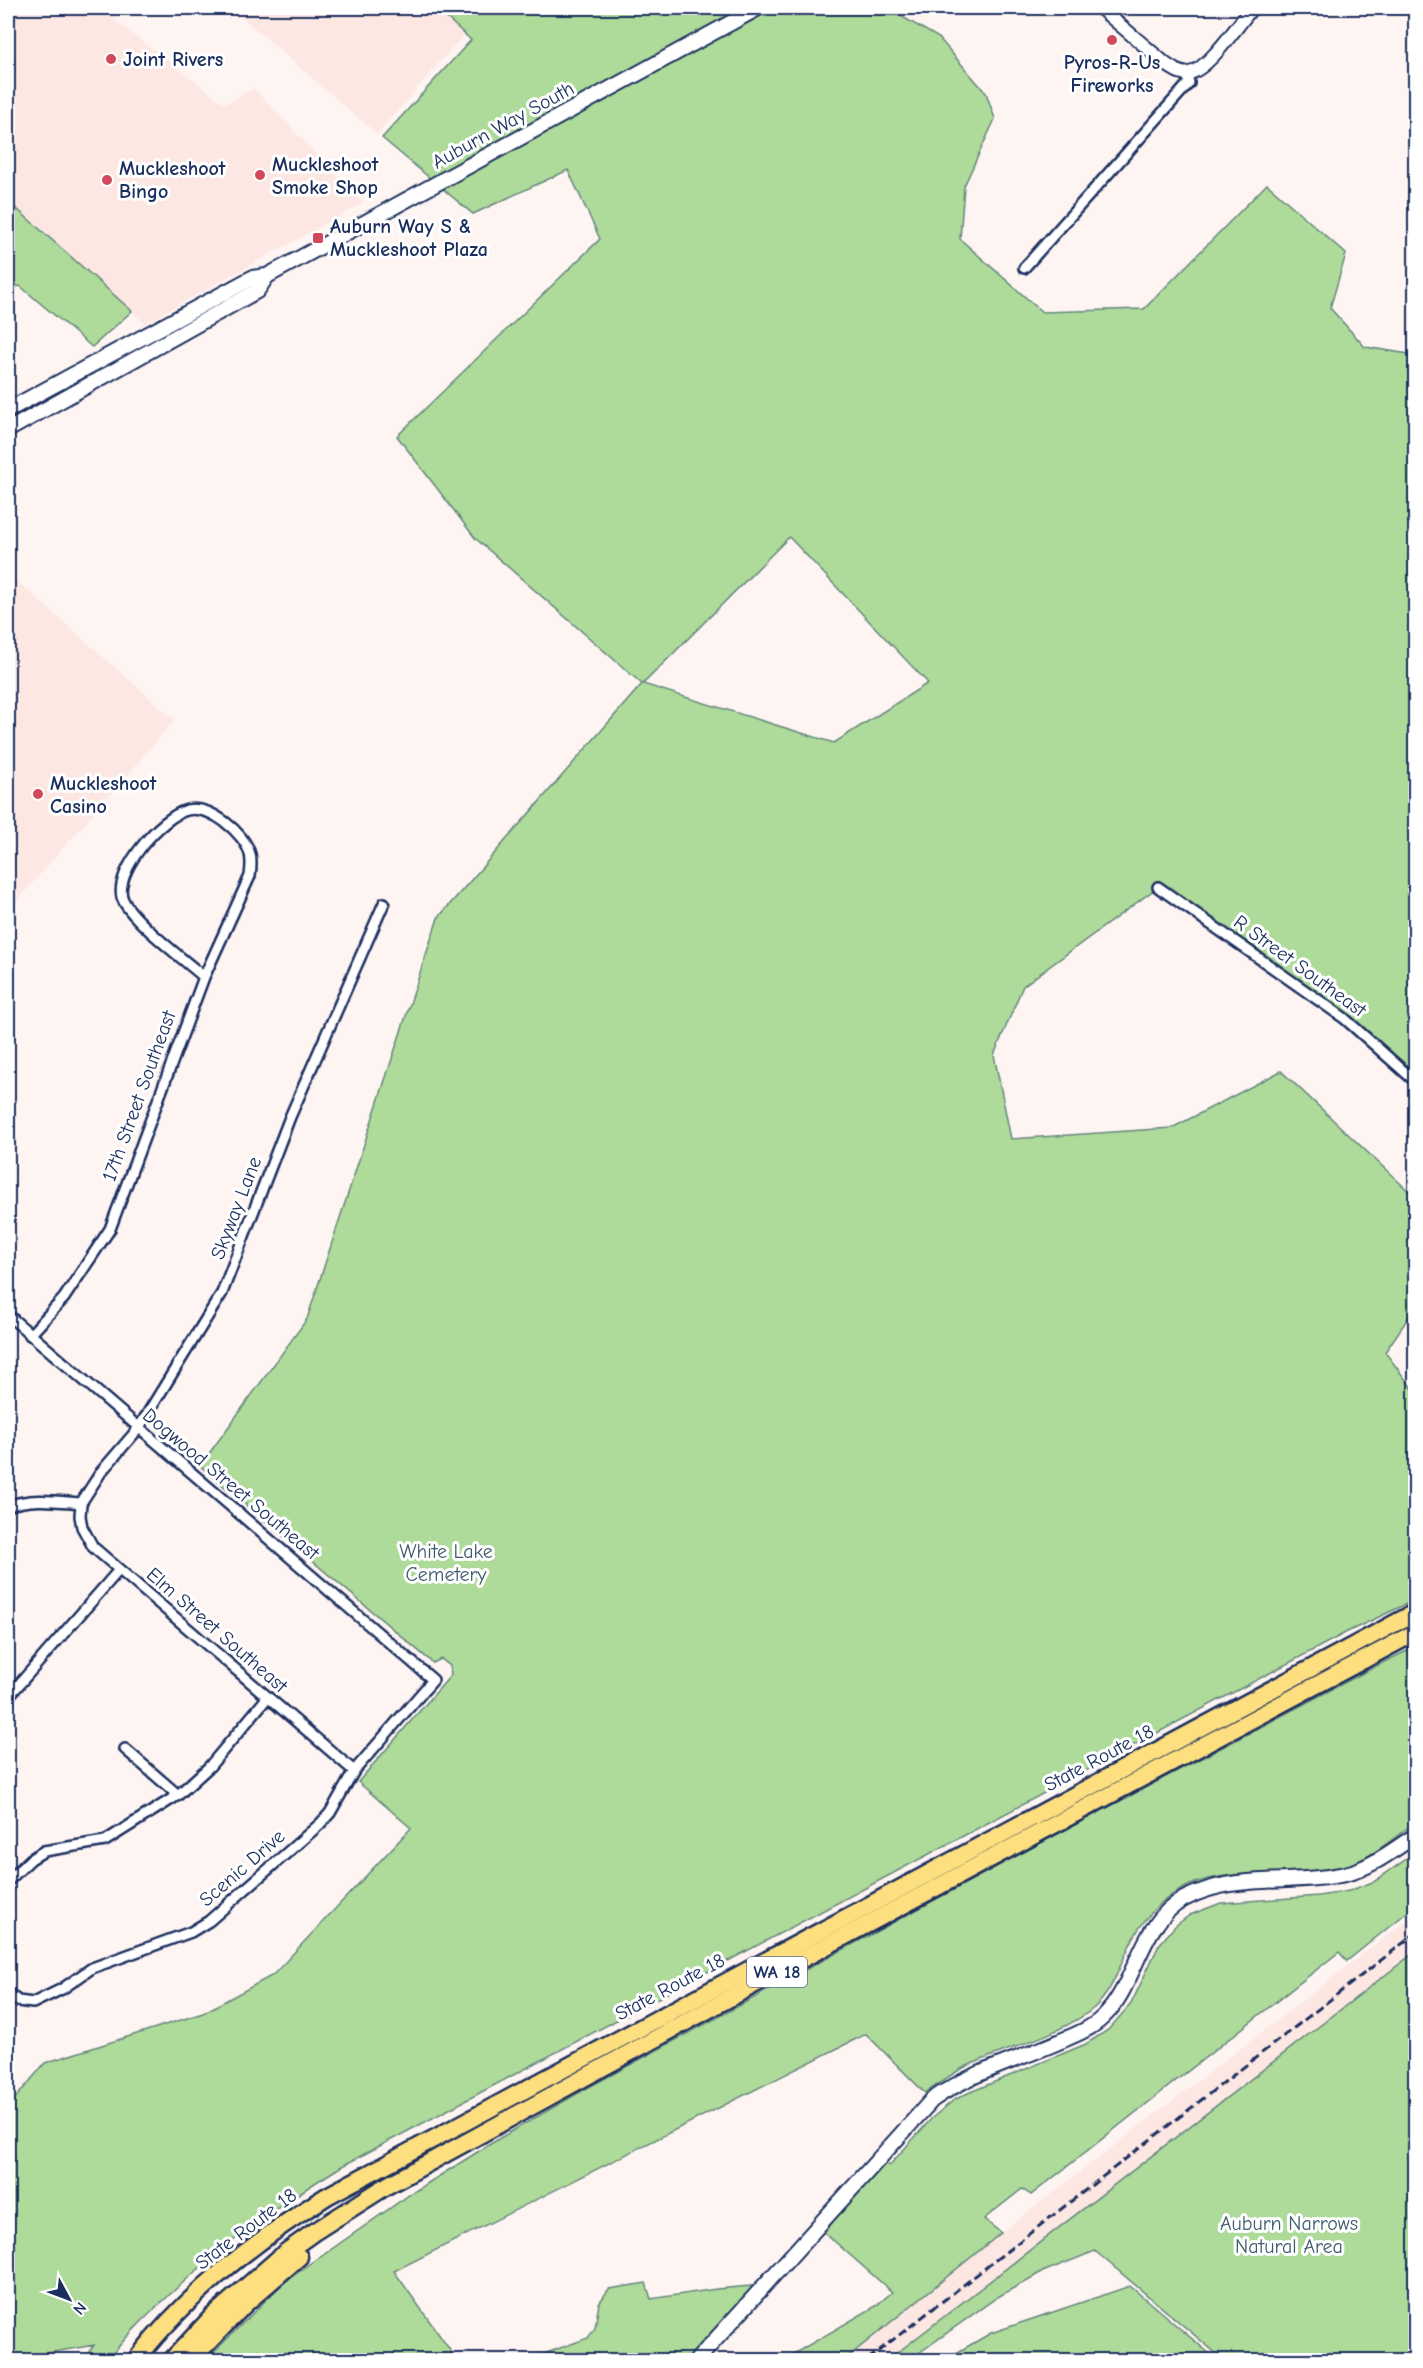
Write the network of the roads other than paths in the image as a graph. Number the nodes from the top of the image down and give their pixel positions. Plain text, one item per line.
1 (758, 8) edge
2 (1100, 8) edge
3 (1252, 8) edge
4 (1187, 74) junction
5 (1024, 268) dead end
6 (267, 276) junction
7 (8, 410) edge
8 (8, 430) edge
9 (1158, 887) dead end
10 (384, 903) dead end
11 (204, 977) junction
12 (1416, 1082) edge
13 (8, 1315) edge
14 (30, 1335) junction
15 (138, 1429) junction
16 (81, 1503) junction
17 (8, 1506) edge
18 (118, 1570) junction
19 (1416, 1612) edge
20 (1416, 1632) edge
21 (433, 1680) joint
22 (8, 1696) edge
23 (267, 1698) junction
24 (124, 1749) dead end
25 (354, 1771) junction
26 (178, 1795) junction
27 (1416, 1835) edge
28 (8, 1881) edge
29 (8, 1993) edge
30 (421, 2167) junction
31 (171, 2319) junction
32 (124, 2361) edge
33 (136, 2361) edge
34 (172, 2361) edge
35 (191, 2361) edge
36 (697, 2361) edge

1 - 6 main road, Auburn Way South
2 - 4 street
3 - 4 street
4 - 5 street
6 - 7 main road, Auburn Way South
6 - 8 main road, Auburn Way South
9 - 12 street, R Street Southeast
10 - 15 street, Skyway Lane
11 - 11 street, 17th Street Southeast
11 - 14 street, 17th Street Southeast
13 - 14 street, Dogwood Street Southeast
14 - 15 street, Dogwood Street Southeast
15 - 16 street, Skyway Lane
15 - 21 street, Dogwood Street Southeast
16 - 17 street
16 - 18 street, Elm Street Southeast
18 - 22 street
18 - 23 street, Elm Street Southeast
19 - 31 highway, State Route 18 / WA 18
20 - 30 highway, State Route 18 / WA 18
21 - 25 street, Scenic Drive
23 - 25 street, Elm Street Southeast
23 - 26 street
24 - 26 street
25 - 29 street, Scenic Drive
26 - 28 street
27 - 36 main road
30 - 34 highway, State Route 18 / WA 18
30 - 35 highway
31 - 32 highway
31 - 33 highway, State Route 18 / WA 18

